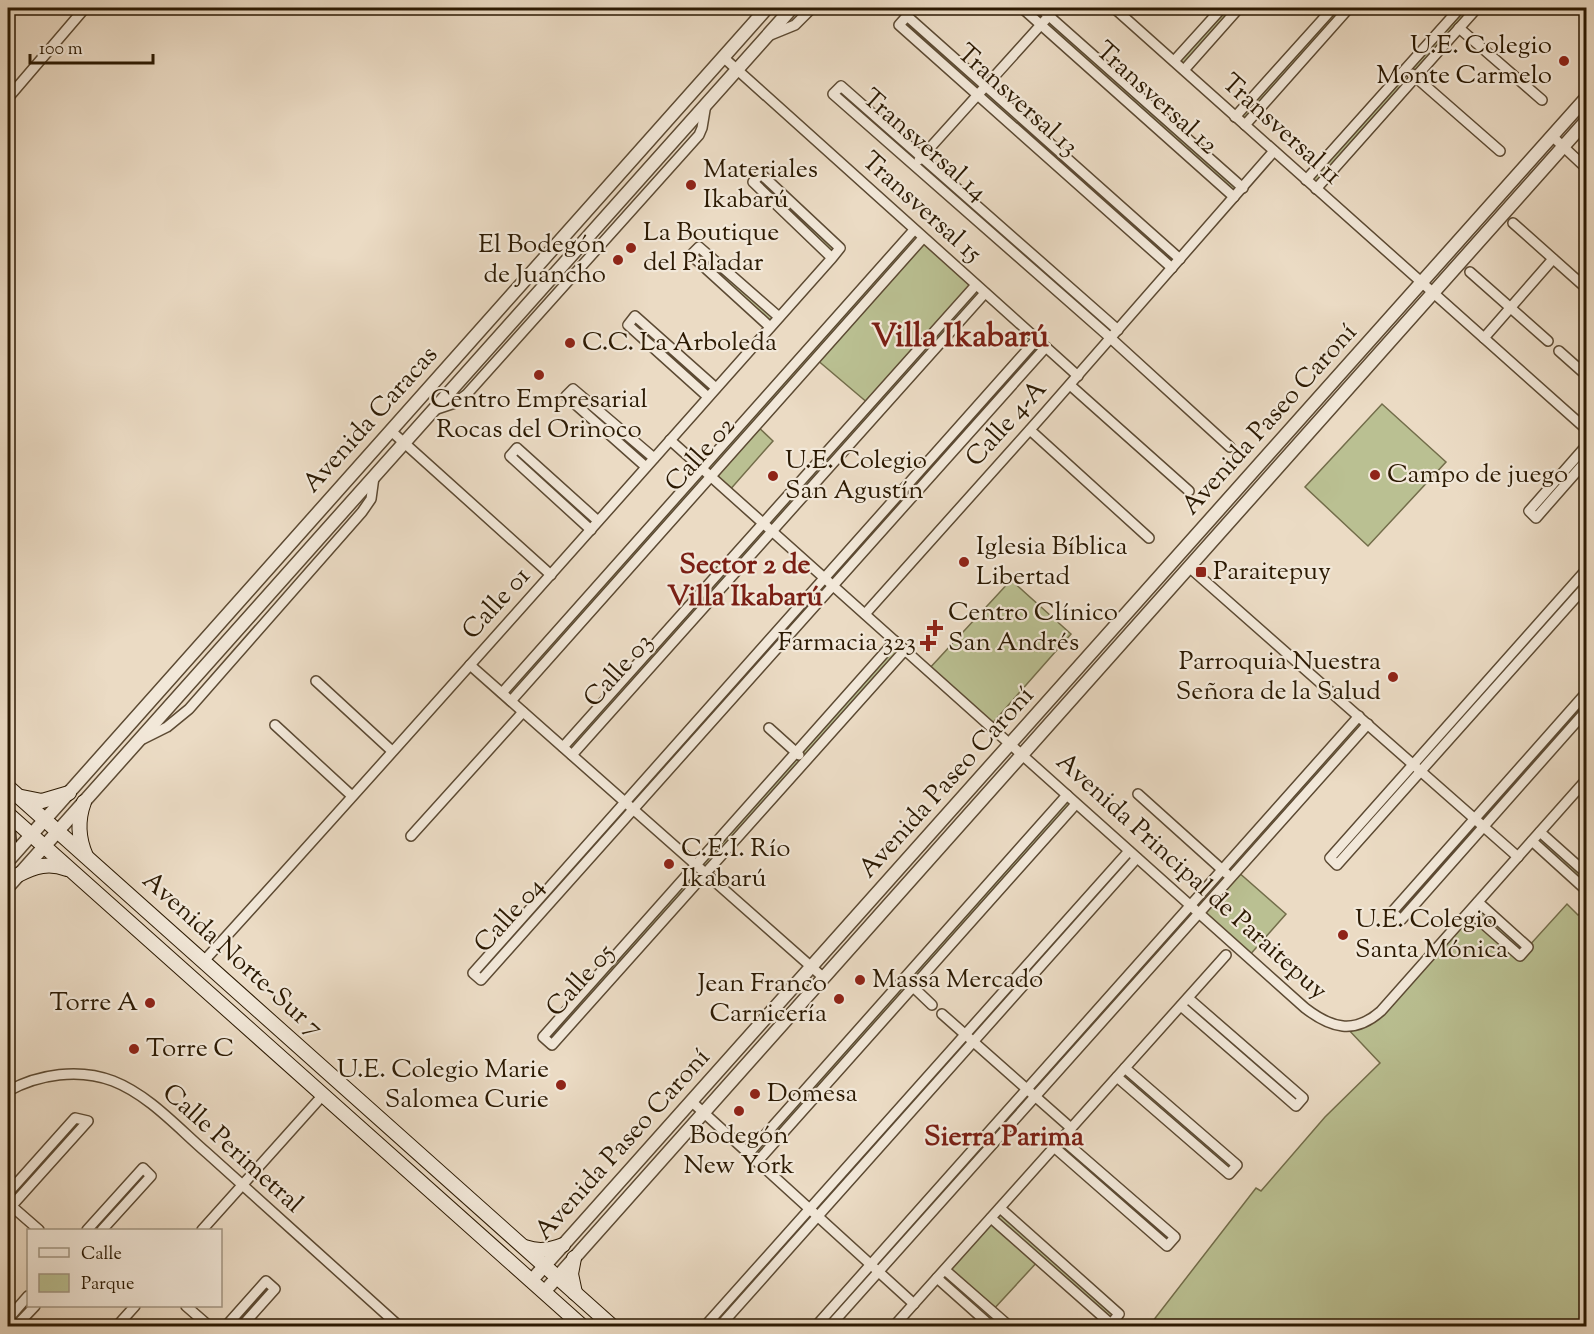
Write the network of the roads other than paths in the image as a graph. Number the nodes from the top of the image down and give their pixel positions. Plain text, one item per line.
1 (86, 8) edge
2 (766, 8) edge
3 (792, 8) edge
4 (812, 8) edge
5 (1022, 8) edge
6 (1040, 8) edge
7 (1056, 8) edge
8 (1114, 8) edge
9 (1349, 8) edge
10 (1460, 8) edge
11 (1477, 8) edge
12 (1230, 9) edge
13 (1332, 9) edge
14 (1125, 11) edge
15 (1049, 15) junction
16 (1340, 18) junction
17 (1447, 22) junction
18 (1041, 24) junction
19 (1458, 29) junction
20 (766, 37) junction
21 (1429, 43) junction
22 (1438, 51) junction
23 (723, 57) junction
24 (1174, 61) junction
25 (1406, 69) junction
26 (737, 70) junction
27 (1184, 70) junction
28 (1415, 77) junction
29 (986, 86) junction
30 (978, 95) junction
31 (8, 98) edge
32 (1587, 98) edge
33 (1542, 100) dead end
34 (1145, 101) junction
35 (1137, 110) junction
36 (1235, 117) junction
37 (1587, 121) edge
38 (1245, 125) junction
39 (1035, 130) junction
40 (1552, 136) junction
41 (1027, 138) junction
42 (1563, 147) junction
43 (1500, 150) dead end
44 (1274, 151) junction
45 (922, 157) junction
46 (915, 165) junction
47 (1587, 168) edge
48 (1081, 171) junction
49 (1073, 179) junction
50 (1306, 180) junction
51 (1243, 188) junction
52 (1316, 189) junction
53 (1234, 197) junction
54 (980, 209) junction
55 (973, 217) junction
56 (1513, 223) dead end
57 (914, 230) junction
58 (923, 238) junction
59 (1020, 244) junction
60 (1012, 252) junction
61 (832, 258) junction
62 (1180, 259) junction
63 (1553, 259) junction
64 (1172, 268) junction
65 (1470, 272) dead end
66 (876, 273) junction
67 (885, 280) junction
68 (1422, 283) junction
69 (976, 285) junction
70 (1067, 285) junction
71 (1587, 288) edge
72 (985, 293) junction
73 (1060, 293) junction
74 (1433, 293) junction
75 (1510, 308) junction
76 (779, 317) junction
77 (770, 327) junction
78 (1118, 330) junction
79 (1110, 338) junction
80 (1484, 338) junction
81 (1037, 339) junction
82 (1548, 341) dead end
83 (1046, 347) junction
84 (806, 351) junction
85 (1559, 351) dead end
86 (816, 358) junction
87 (1587, 375) edge
88 (1078, 376) junction
89 (1070, 385) junction
90 (716, 388) junction
91 (708, 397) junction
92 (870, 404) junction
93 (879, 412) junction
94 (1587, 429) edge
95 (1030, 430) junction
96 (391, 431) junction
97 (669, 440) junction
98 (404, 443) junction
99 (1587, 446) edge
100 (1230, 447) dead end
101 (654, 458) junction
102 (930, 459) junction
103 (1587, 461) edge
104 (646, 466) junction
105 (939, 467) junction
106 (702, 469) junction
107 (710, 476) junction
108 (1189, 491) dead end
109 (669, 506) junction
110 (678, 513) junction
111 (598, 521) junction
112 (762, 523) junction
113 (591, 530) junction
114 (771, 531) junction
115 (1149, 538) dead end
116 (1189, 567) junction
117 (1587, 570) edge
118 (551, 575) junction
119 (824, 578) junction
120 (601, 581) junction
121 (834, 586) junction
122 (1587, 586) edge
123 (610, 589) junction
124 (1556, 604) junction
125 (1564, 611) junction
126 (865, 614) junction
127 (662, 636) junction
128 (895, 641) junction
129 (671, 643) junction
130 (905, 650) junction
131 (470, 665) junction
132 (520, 673) junction
133 (316, 681) dead end
134 (528, 681) junction
135 (724, 690) junction
136 (502, 693) junction
137 (1587, 693) edge
138 (734, 698) junction
139 (511, 701) junction
140 (1587, 711) edge
141 (523, 712) junction
142 (1359, 716) junction
143 (586, 720) junction
144 (1368, 724) junction
145 (275, 725) dead end
146 (769, 728) dead end
147 (596, 729) junction
148 (1011, 745) junction
149 (563, 747) junction
150 (392, 751) junction
151 (669, 752) junction
152 (796, 753) junction
153 (572, 755) junction
154 (1022, 755) junction
155 (678, 760) junction
156 (805, 761) junction
157 (1413, 764) junction
158 (1421, 771) junction
159 (1587, 780) edge
160 (12, 791) edge
161 (69, 793) junction
162 (1138, 794) dead end
163 (1067, 795) junction
164 (352, 796) junction
165 (624, 801) junction
166 (84, 802) junction
167 (1076, 804) junction
168 (634, 810) junction
169 (1275, 810) junction
170 (8, 814) edge
171 (1284, 817) junction
172 (1475, 819) junction
173 (45, 820) junction
174 (1484, 826) junction
175 (8, 828) edge
176 (57, 831) junction
177 (1540, 832) junction
178 (31, 835) junction
179 (411, 836) dead end
180 (1532, 842) junction
181 (44, 846) junction
182 (1129, 851) junction
183 (1518, 857) junction
184 (87, 858) junction
185 (1137, 858) junction
186 (8, 859) edge
187 (696, 865) junction
188 (71, 870) junction
189 (1222, 870) junction
190 (706, 873) junction
191 (1587, 873) edge
192 (18, 875) junction
193 (1231, 878) junction
194 (987, 885) junction
195 (8, 887) edge
196 (1587, 890) edge
197 (996, 893) junction
198 (1478, 902) junction
199 (1191, 906) junction
200 (1470, 912) junction
201 (1199, 913) junction
202 (1050, 939) junction
203 (1059, 946) junction
204 (1226, 955) dead end
205 (203, 962) junction
206 (812, 968) junction
207 (824, 978) junction
208 (903, 979) junction
209 (913, 987) junction
210 (1108, 998) junction
211 (1188, 998) junction
212 (932, 1005) dead end
213 (1117, 1005) junction
214 (1181, 1006) junction
215 (942, 1014) dead end
216 (966, 1034) junction
217 (974, 1041) junction
218 (824, 1068) junction
219 (1125, 1068) junction
220 (833, 1076) junction
221 (1117, 1077) junction
222 (1028, 1089) junction
223 (8, 1091) edge
224 (322, 1095) junction
225 (1036, 1096) junction
226 (692, 1102) junction
227 (702, 1113) junction
228 (890, 1120) junction
229 (898, 1127) junction
230 (1071, 1128) junction
231 (1062, 1139) junction
232 (1054, 1147) junction
233 (748, 1154) junction
234 (757, 1162) junction
235 (953, 1172) junction
236 (962, 1179) junction
237 (243, 1185) junction
238 (8, 1193) edge
239 (9, 1206) edge
240 (1000, 1208) junction
241 (809, 1209) junction
242 (818, 1217) junction
243 (991, 1218) junction
244 (38, 1229) edge
245 (88, 1229) edge
246 (103, 1229) edge
247 (203, 1229) edge
248 (520, 1245) junction
249 (563, 1245) junction
250 (574, 1258) junction
251 (871, 1265) junction
252 (544, 1266) junction
253 (945, 1270) junction
254 (879, 1272) junction
255 (557, 1277) junction
256 (937, 1278) junction
257 (531, 1281) junction
258 (544, 1292) junction
259 (576, 1294) junction
260 (27, 1297) edge
261 (914, 1304) junction
262 (33, 1307) edge
263 (130, 1307) edge
264 (188, 1307) edge
265 (8, 1319) edge
266 (16, 1326) edge
267 (117, 1326) edge
268 (209, 1326) edge
269 (226, 1326) edge
270 (242, 1326) edge
271 (399, 1326) edge
272 (582, 1326) edge
273 (612, 1326) edge
274 (705, 1326) edge
275 (720, 1326) edge
276 (816, 1326) edge
277 (830, 1326) edge
278 (894, 1326) edge
279 (991, 1326) edge
280 (1009, 1326) edge

1 - 31 street
2 - 23 street, Avenida Caracas
3 - 20 street, Avenida Caracas
4 - 20 street, Avenida Caracas
5 - 18 street, Transversal 12
6 - 15 street, Transversal 12
7 - 15 street
8 - 14 street, Transversal 11
9 - 16 street
10 - 17 street
11 - 19 street
12 - 24 street
12 - 27 street
13 - 16 street
13 - 36 street
14 - 24 street, Transversal 11
15 - 18 street
15 - 34 street, Transversal 12
16 - 38 street
17 - 19 street
17 - 21 street
18 - 29 street
18 - 35 street, Transversal 12
19 - 22 street
19 - 33 street
20 - 26 street, Avenida Caracas
21 - 22 street
21 - 25 street
22 - 28 street
23 - 26 street, Transversal 15
23 - 96 street, Avenida Caracas
24 - 27 street, Transversal 11
25 - 28 street
25 - 50 street
26 - 57 street, Transversal 15
26 - 98 street, Avenida Caracas
27 - 36 street, Transversal 11
28 - 43 street
28 - 52 street
29 - 30 street
29 - 30 street, Transversal 13
29 - 39 street, Transversal 13
30 - 41 street, Transversal 13
30 - 45 street
32 - 40 street, Avenida Paseo Caroní
34 - 35 street
34 - 51 street, Transversal 12
35 - 53 street, Transversal 12
36 - 38 street, Transversal 11
37 - 42 street, Avenida Paseo Caroní
38 - 44 street, Transversal 11
39 - 41 street
39 - 48 street, Transversal 13
40 - 42 street
40 - 68 street, Avenida Paseo Caroní
41 - 49 street, Transversal 13
42 - 47 street
42 - 74 street, Avenida Paseo Caroní
44 - 50 street, Transversal 11
44 - 51 street, Calle 4-A
45 - 46 street
45 - 46 street, Transversal 14
45 - 54 street, Transversal 14
46 - 55 street, Transversal 14
48 - 49 street
48 - 62 street, Transversal 13
49 - 64 street, Transversal 13
50 - 52 street, Transversal 11
51 - 53 street, Calle 4-A
52 - 68 street, Transversal 11
53 - 62 street, Calle 4-A
54 - 55 street
54 - 59 street, Transversal 14
55 - 60 street, Transversal 14
56 - 63 street
57 - 58 street, Transversal 15
57 - 66 street, Calle 02
58 - 67 street, Calle 02
58 - 69 street, Transversal 15
59 - 60 street
59 - 70 street, Transversal 14
60 - 73 street, Transversal 14
61 - 61 street, Calle 01
61 - 76 street, Calle 01
62 - 64 street, Calle 4-A
63 - 71 street
63 - 75 street
64 - 78 street, Calle 4-A
65 - 75 street
66 - 67 street
66 - 84 street, Calle 02
67 - 86 street, Calle 02
68 - 74 street, Transversal 11
68 - 148 street, Avenida Paseo Caroní
69 - 72 street, Transversal 15
69 - 92 street, Calle 03
70 - 73 street
70 - 78 street, Transversal 14
72 - 81 street, Transversal 15
72 - 93 street, Calle 03
73 - 79 street, Transversal 14
74 - 80 street, Transversal 11
74 - 116 street, Avenida Paseo Caroní
75 - 80 street
75 - 82 street
76 - 77 street, Calle 01
76 - 77 street
77 - 90 street, Calle 01
78 - 79 street, Calle 4-A
79 - 88 street, Calle 4-A
79 - 100 street, Transversal 14
80 - 94 street, Transversal 11
81 - 83 street, Transversal 15
81 - 102 street, Calle 04
83 - 88 street, Transversal 15
83 - 105 street, Calle 04
84 - 86 street
84 - 106 street, Calle 02
85 - 87 street
86 - 107 street, Calle 02
88 - 89 street, Calle 4-A
89 - 95 street, Calle 4-A
89 - 108 street
90 - 91 street, Calle 01
90 - 91 street
91 - 97 street, Calle 01
92 - 93 street
92 - 112 street, Calle 03
93 - 114 street, Calle 03
95 - 115 street
95 - 126 street, Calle 4-A
96 - 98 street
96 - 161 street, Avenida Caracas
97 - 101 street, Calle 01
97 - 106 street, Avenida Principal de Paraitepuy
98 - 118 street
98 - 166 street, Avenida Caracas
99 - 103 street
101 - 104 street, Calle 01
101 - 104 street
102 - 105 street
102 - 119 street, Calle 04
104 - 111 street, Calle 01
105 - 121 street, Calle 04
106 - 107 street, Avenida Principal de Paraitepuy
106 - 109 street, Calle 02
107 - 110 street, Calle 02
107 - 112 street, Avenida Principal de Paraitepuy
109 - 110 street
109 - 120 street, Calle 02
110 - 123 street, Calle 02
111 - 113 street, Calle 01
111 - 113 street
112 - 114 street, Avenida Principal de Paraitepuy
112 - 127 street, Calle 03
113 - 118 street, Calle 01
114 - 119 street, Avenida Principal de Paraitepuy
114 - 129 street, Calle 03
116 - 142 street
116 - 154 street, Avenida Paseo Caroní
117 - 124 street
118 - 131 street, Calle 01
119 - 121 street, Avenida Principal de Paraitepuy
119 - 135 street, Calle 04
120 - 123 street
120 - 132 street, Calle 02
121 - 126 street, Avenida Principal de Paraitepuy
121 - 138 street, Calle 04
122 - 125 street
123 - 134 street, Calle 02
124 - 125 street
124 - 157 street
125 - 158 street
126 - 128 street, Avenida Principal de Paraitepuy
127 - 129 street
127 - 143 street, Calle 03
128 - 130 street, Avenida Principal de Paraitepuy
128 - 152 street, Calle 05
129 - 147 street, Calle 03
130 - 148 street, Avenida Principal de Paraitepuy
130 - 156 street, Calle 05
131 - 136 street
131 - 150 street, Calle 01
132 - 134 street
132 - 136 street, Calle 02
133 - 150 street
134 - 139 street, Calle 02
135 - 138 street
135 - 151 street, Calle 04
136 - 139 street
137 - 172 street
138 - 155 street, Calle 04
139 - 141 street
140 - 174 street
141 - 149 street
141 - 179 street
142 - 144 street
142 - 169 street
143 - 147 street
143 - 149 street, Calle 03
144 - 157 street
144 - 171 street
145 - 164 street
146 - 152 street
147 - 153 street, Calle 03
148 - 154 street, Avenida Principal de Paraitepuy
148 - 206 street, Avenida Paseo Caroní
149 - 153 street
150 - 164 street, Calle 01
151 - 155 street
151 - 165 street, Calle 04
152 - 156 street
152 - 187 street, Calle 05
153 - 165 street
154 - 163 street, Avenida Principal de Paraitepuy
154 - 207 street, Avenida Paseo Caroní
155 - 168 street, Calle 04
156 - 190 street, Calle 05
157 - 158 street
157 - 158 street
158 - 172 street
159 - 177 street, Avenida Principal de Paraitepuy
160 - 161 main road
160 - 173 main road, Avenida Norte-Sur 7
161 - 173 street, Avenida Caracas
162 - 189 street
163 - 167 street, Avenida Principal de Paraitepuy
163 - 194 street
164 - 205 street, Calle 01
165 - 168 street
165 - 168 street, Calle 04
166 - 176 street, Avenida Caracas
166 - 184 main road
167 - 182 street, Avenida Principal de Paraitepuy
167 - 197 street
168 - 187 street
169 - 171 street
169 - 189 street
170 - 178 main road, Avenida Norte-Sur 7
171 - 193 street
172 - 174 street
172 - 174 street
173 - 176 main road, Avenida Norte-Sur 7
173 - 178 street, Avenida Caracas
174 - 183 street
175 - 186 main road
176 - 181 street, Avenida Caracas
176 - 184 main road, Avenida Norte-Sur 7
177 - 180 street, Avenida Principal de Paraitepuy
177 - 191 street
178 - 181 main road, Avenida Norte-Sur 7
178 - 186 street, Avenida Caracas
180 - 183 street, Avenida Principal de Paraitepuy
180 - 196 street
181 - 188 main road, Avenida Norte-Sur 7
181 - 192 street, Avenida Caracas
182 - 185 street, Avenida Principal de Paraitepuy
182 - 202 street
183 - 198 street, Avenida Principal de Paraitepuy
184 - 205 main road, Avenida Norte-Sur 7
185 - 199 street, Avenida Principal de Paraitepuy
185 - 203 street
187 - 190 street
187 - 190 street, Calle 05
188 - 192 main road
188 - 224 main road, Avenida Norte-Sur 7
189 - 193 street
189 - 199 street
190 - 206 street
192 - 195 street, Avenida Caracas
193 - 201 street
194 - 197 street
194 - 208 street
197 - 209 street
198 - 200 street, Avenida Principal de Paraitepuy
198 - 200 street
199 - 201 street, Avenida Principal de Paraitepuy
199 - 210 street
200 - 201 street, Avenida Principal de Paraitepuy
201 - 213 street
202 - 203 street
202 - 216 street
203 - 217 street
204 - 211 street
205 - 248 main road, Avenida Norte-Sur 7
206 - 207 street
206 - 226 street, Avenida Paseo Caroní
207 - 227 street, Avenida Paseo Caroní
208 - 209 street
208 - 218 street
209 - 212 street
209 - 220 street
210 - 213 street
210 - 222 street
211 - 214 street
211 - 214 street
213 - 225 street
214 - 219 street
215 - 216 street
216 - 217 street
216 - 228 street
217 - 222 street
217 - 229 street
218 - 220 street
218 - 233 street
219 - 221 street
219 - 221 street
220 - 234 street
221 - 230 street
222 - 225 street
222 - 235 street
223 - 237 street, Calle Perimetral
224 - 237 street
224 - 257 main road, Avenida Norte-Sur 7
225 - 230 street
225 - 236 street
226 - 227 street
226 - 249 street, Avenida Paseo Caroní
227 - 233 street
227 - 250 street, Avenida Paseo Caroní
228 - 229 street
228 - 241 street
229 - 242 street
230 - 231 street
231 - 232 street
231 - 232 street
232 - 240 street
233 - 234 street
234 - 241 street
235 - 236 street
235 - 251 street
236 - 254 street
237 - 247 street
237 - 271 street, Calle Perimetral
238 - 239 street
239 - 244 street
240 - 243 street
240 - 243 street
241 - 242 street
241 - 274 street
242 - 251 street
242 - 275 street
243 - 253 street
245 - 246 street
248 - 249 main road
248 - 252 main road, Avenida Norte-Sur 7
249 - 252 street, Avenida Paseo Caroní
250 - 255 street, Avenida Paseo Caroní
250 - 259 main road
251 - 254 street
251 - 276 street
252 - 255 main road, Avenida Norte-Sur 7
252 - 257 street, Avenida Paseo Caroní
253 - 256 street
253 - 280 street
254 - 261 street
254 - 277 street
255 - 258 street, Avenida Paseo Caroní
255 - 259 main road, Avenida Norte-Sur 7
256 - 261 street
256 - 279 street
257 - 258 main road, Avenida Norte-Sur 7
258 - 272 main road, Avenida Norte-Sur 7
259 - 273 main road, Avenida Norte-Sur 7
260 - 265 street
261 - 278 street
262 - 266 street
263 - 267 street
264 - 268 street
269 - 270 street

